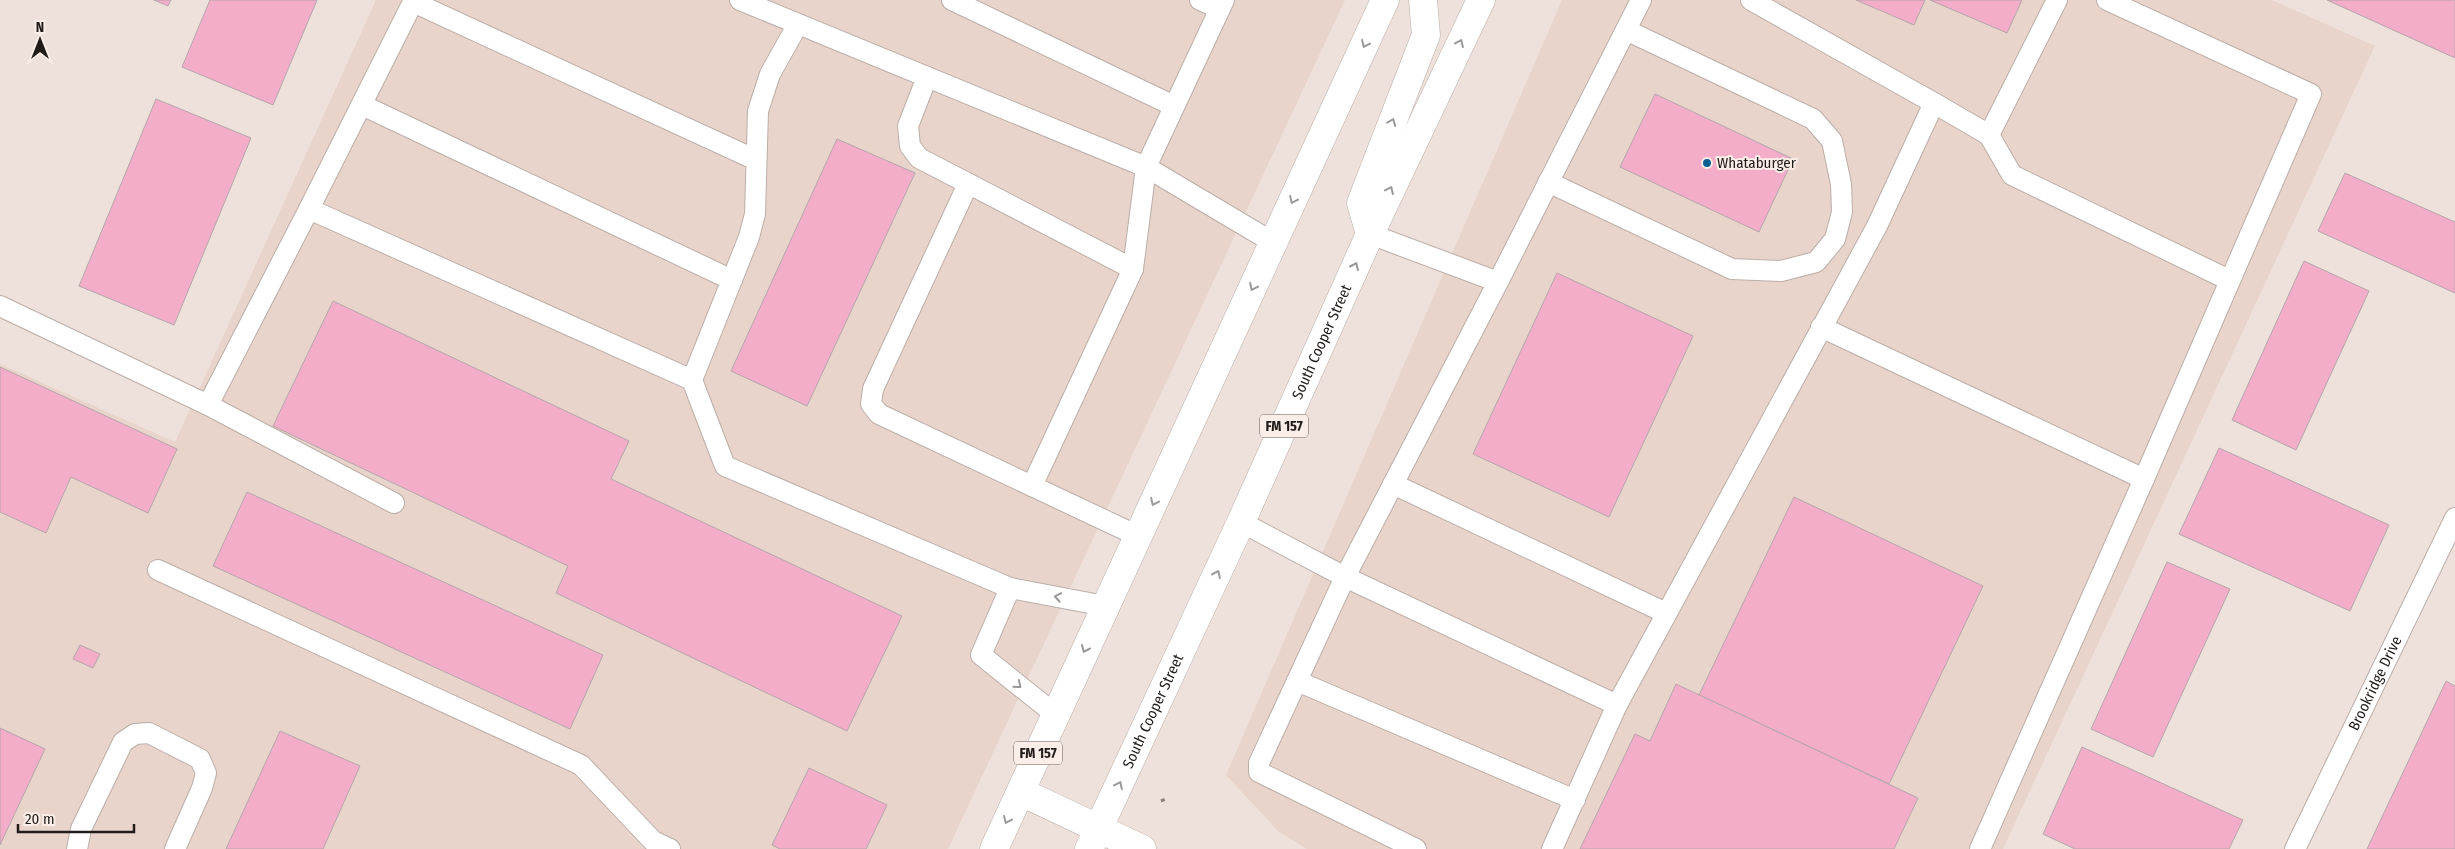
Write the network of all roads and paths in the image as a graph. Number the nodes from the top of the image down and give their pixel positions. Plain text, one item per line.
1 (740, 0) edge
2 (952, 0) edge
3 (1200, 0) edge
4 (1385, 0) edge
5 (1423, 0) edge
6 (1481, 0) edge
7 (1641, 0) edge
8 (1751, 0) edge
9 (2057, 0) edge
10 (2107, 0) edge
11 (413, 1) edge
12 (1222, 5) edge
13 (798, 24) junction
14 (1626, 30) junction
15 (927, 77) junction
16 (1934, 103) junction
17 (362, 105) junction
18 (1174, 106) junction
19 (1989, 135) junction
20 (756, 160) junction
21 (1146, 168) junction
22 (1548, 182) junction
23 (968, 184) junction
24 (309, 209) junction
25 (1370, 234) junction
26 (1274, 242) junction
27 (1133, 269) junction
28 (732, 280) junction
29 (2229, 280) junction
30 (1498, 282) junction
31 (0, 306) edge
32 (1821, 327) junction
33 (692, 380) junction
34 (208, 405) junction
35 (2144, 479) junction
36 (1393, 484) junction
37 (1032, 486) junction
38 (394, 503) dead end
39 (2455, 518) edge
40 (1241, 522) junction
41 (1138, 536) junction
42 (158, 570) dead end
43 (1345, 577) junction
44 (1010, 588) junction
45 (1105, 606) junction
46 (1666, 613) junction
47 (1297, 681) junction
48 (1617, 705) junction
49 (1056, 715) junction
50 (1021, 792) junction
51 (1168, 798) dead end
52 (1574, 800) junction
53 (1161, 801) dead end
54 (1094, 839) edge
55 (77, 849) edge
56 (175, 849) edge
57 (670, 849) edge
58 (994, 849) edge
59 (1142, 849) edge
60 (1416, 849) edge
61 (1552, 849) edge
62 (1980, 849) edge
63 (2295, 849) edge

1 - 13 lane
2 - 18 lane
3 - 12 lane
4 -> 26 main road, FM 157
25 -> 5 main road
25 -> 6 main road, South Cooper Street / FM 157
7 - 14 lane
8 - 16 lane
9 - 19 lane
10 - 29 lane
11 - 17 lane
11 - 20 lane
12 - 18 lane
13 - 15 lane
13 - 20 lane
14 - 22 lane
14 - 22 lane
15 - 21 lane
15 - 23 lane
16 - 19 lane
16 - 32 lane
17 - 24 lane
17 - 28 lane
18 - 21 lane
19 - 29 lane
20 - 28 lane
21 - 26 lane
21 - 27 lane
22 - 30 lane
23 - 27 lane
23 - 37 lane
24 - 33 lane
24 - 34 lane
25 - 30 lane
40 -> 25 main road, South Cooper Street / FM 157
26 -> 41 main road, FM 157
27 - 37 lane
28 - 33 lane
29 - 35 lane
30 - 36 lane
31 - 34 lane
32 - 35 lane
32 - 46 lane
33 - 44 lane
34 - 38 lane
35 - 62 lane
36 - 43 lane
36 - 46 lane
37 - 41 lane
39 - 63 lane, Brookridge Drive
40 - 43 lane
54 -> 40 main road, South Cooper Street / FM 157
41 - 45 main road, FM 157
42 - 57 lane
43 - 47 lane
43 - 48 lane
45 -> 44 lane
44 -> 49 lane
45 -> 49 main road, FM 157
46 - 48 lane
47 - 52 lane
47 - 60 lane
48 - 52 lane
49 - 50 main road, FM 157
50 - 54 main road
50 -> 58 main road, FM 157
51 - 53 path
52 - 61 lane
54 - 59 main road
55 - 56 lane

